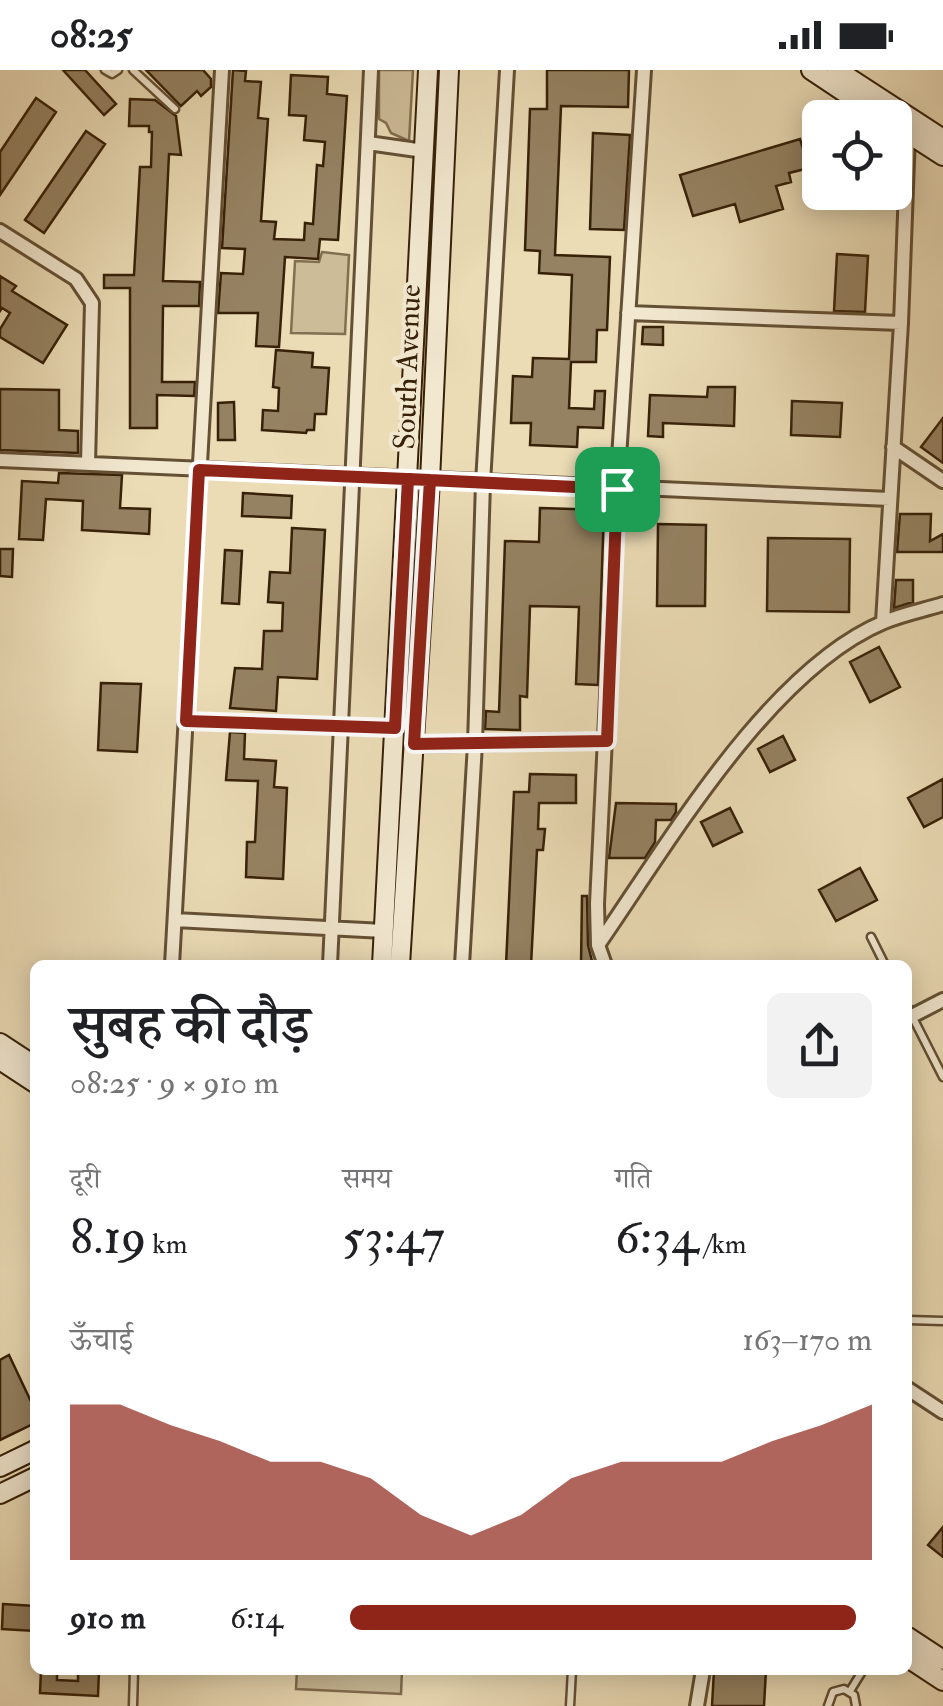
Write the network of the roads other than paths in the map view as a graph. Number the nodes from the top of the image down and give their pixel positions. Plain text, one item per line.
1 (105, 70) edge
2 (118, 70) edge
3 (132, 70) edge
4 (222, 70) edge
5 (371, 70) edge
6 (428, 70) edge
7 (448, 70) edge
8 (506, 70) edge
9 (644, 70) edge
10 (811, 70) edge
11 (837, 70) edge
12 (857, 100) edge
13 (175, 109) dead end
14 (912, 136) edge
15 (943, 139) edge
16 (368, 143) junction
17 (424, 151) junction
18 (943, 156) edge
19 (902, 210) edge
20 (0, 230) edge
21 (628, 313) junction
22 (901, 323) junction
23 (893, 448) junction
24 (0, 460) edge
25 (88, 464) junction
26 (199, 470) junction
27 (353, 477) junction
28 (408, 479) junction
29 (430, 480) junction
30 (943, 480) edge
31 (483, 483) junction
32 (617, 489) junction
33 (890, 499) junction
34 (943, 604) edge
35 (883, 622) junction
36 (186, 721) junction
37 (341, 728) junction
38 (395, 728) junction
39 (607, 741) junction
40 (414, 744) junction
41 (475, 744) junction
42 (175, 920) junction
43 (332, 929) junction
44 (384, 930) junction
45 (870, 937) dead end
46 (598, 945) junction
47 (172, 960) edge
48 (330, 960) edge
49 (382, 960) edge
50 (400, 960) edge
51 (462, 960) edge
52 (603, 960) edge
53 (882, 960) edge
54 (943, 1000) edge
55 (912, 1013) edge
56 (912, 1020) edge
57 (0, 1043) edge
58 (0, 1060) edge
59 (30, 1063) edge
60 (943, 1077) edge
61 (30, 1079) edge
62 (912, 1320) edge
63 (943, 1322) edge
64 (912, 1391) edge
65 (943, 1412) edge
66 (30, 1453) edge
67 (0, 1468) edge
68 (30, 1479) edge
69 (0, 1494) edge
70 (912, 1640) edge
71 (943, 1660) edge
72 (912, 1661) edge
73 (134, 1675) edge
74 (572, 1675) edge
75 (702, 1675) edge
76 (859, 1675) edge
77 (943, 1680) edge
78 (850, 1691) junction
79 (132, 1706) edge
80 (570, 1706) edge
81 (698, 1706) edge
82 (828, 1706) edge
83 (856, 1706) edge

1 - 2 lane
3 - 13 lane
4 - 26 street
5 - 16 street
6 - 17 main road, South Avenue
7 - 29 main road, South Avenue
8 - 31 street
9 - 21 street
10 - 12 main road
11 - 15 main road
14 - 18 main road
16 - 17 street
16 - 27 street
17 - 28 main road, South Avenue
19 - 22 street
20 - 25 street
21 - 22 street
21 - 32 street
22 - 23 street
23 - 30 street
23 - 33 street
24 - 25 street
25 - 26 street
26 - 27 street
26 - 36 street
27 - 28 street
27 - 37 street
28 - 29 street
28 - 38 main road, South Avenue
29 - 31 street
29 - 40 main road, South Avenue
31 - 32 street
31 - 41 street
32 - 33 street
32 - 39 street
33 - 35 street
34 - 35 street
35 - 46 street
36 - 37 street
36 - 42 street
37 - 38 street
37 - 43 street
38 - 44 main road, South Avenue
39 - 41 street
39 - 46 street
40 - 41 street
40 - 50 main road, South Avenue
41 - 51 street
42 - 43 street
42 - 47 street
43 - 44 street
43 - 48 street
44 - 49 main road, South Avenue
45 - 53 lane
46 - 52 street
54 - 55 street
56 - 60 lane
57 - 59 main road
58 - 61 main road
62 - 63 lane
64 - 65 street
66 - 67 main road
68 - 69 main road
70 - 71 main road
72 - 77 main road
73 - 79 lane
74 - 80 lane
75 - 81 street
76 - 78 lane
78 - 82 lane
78 - 83 lane

